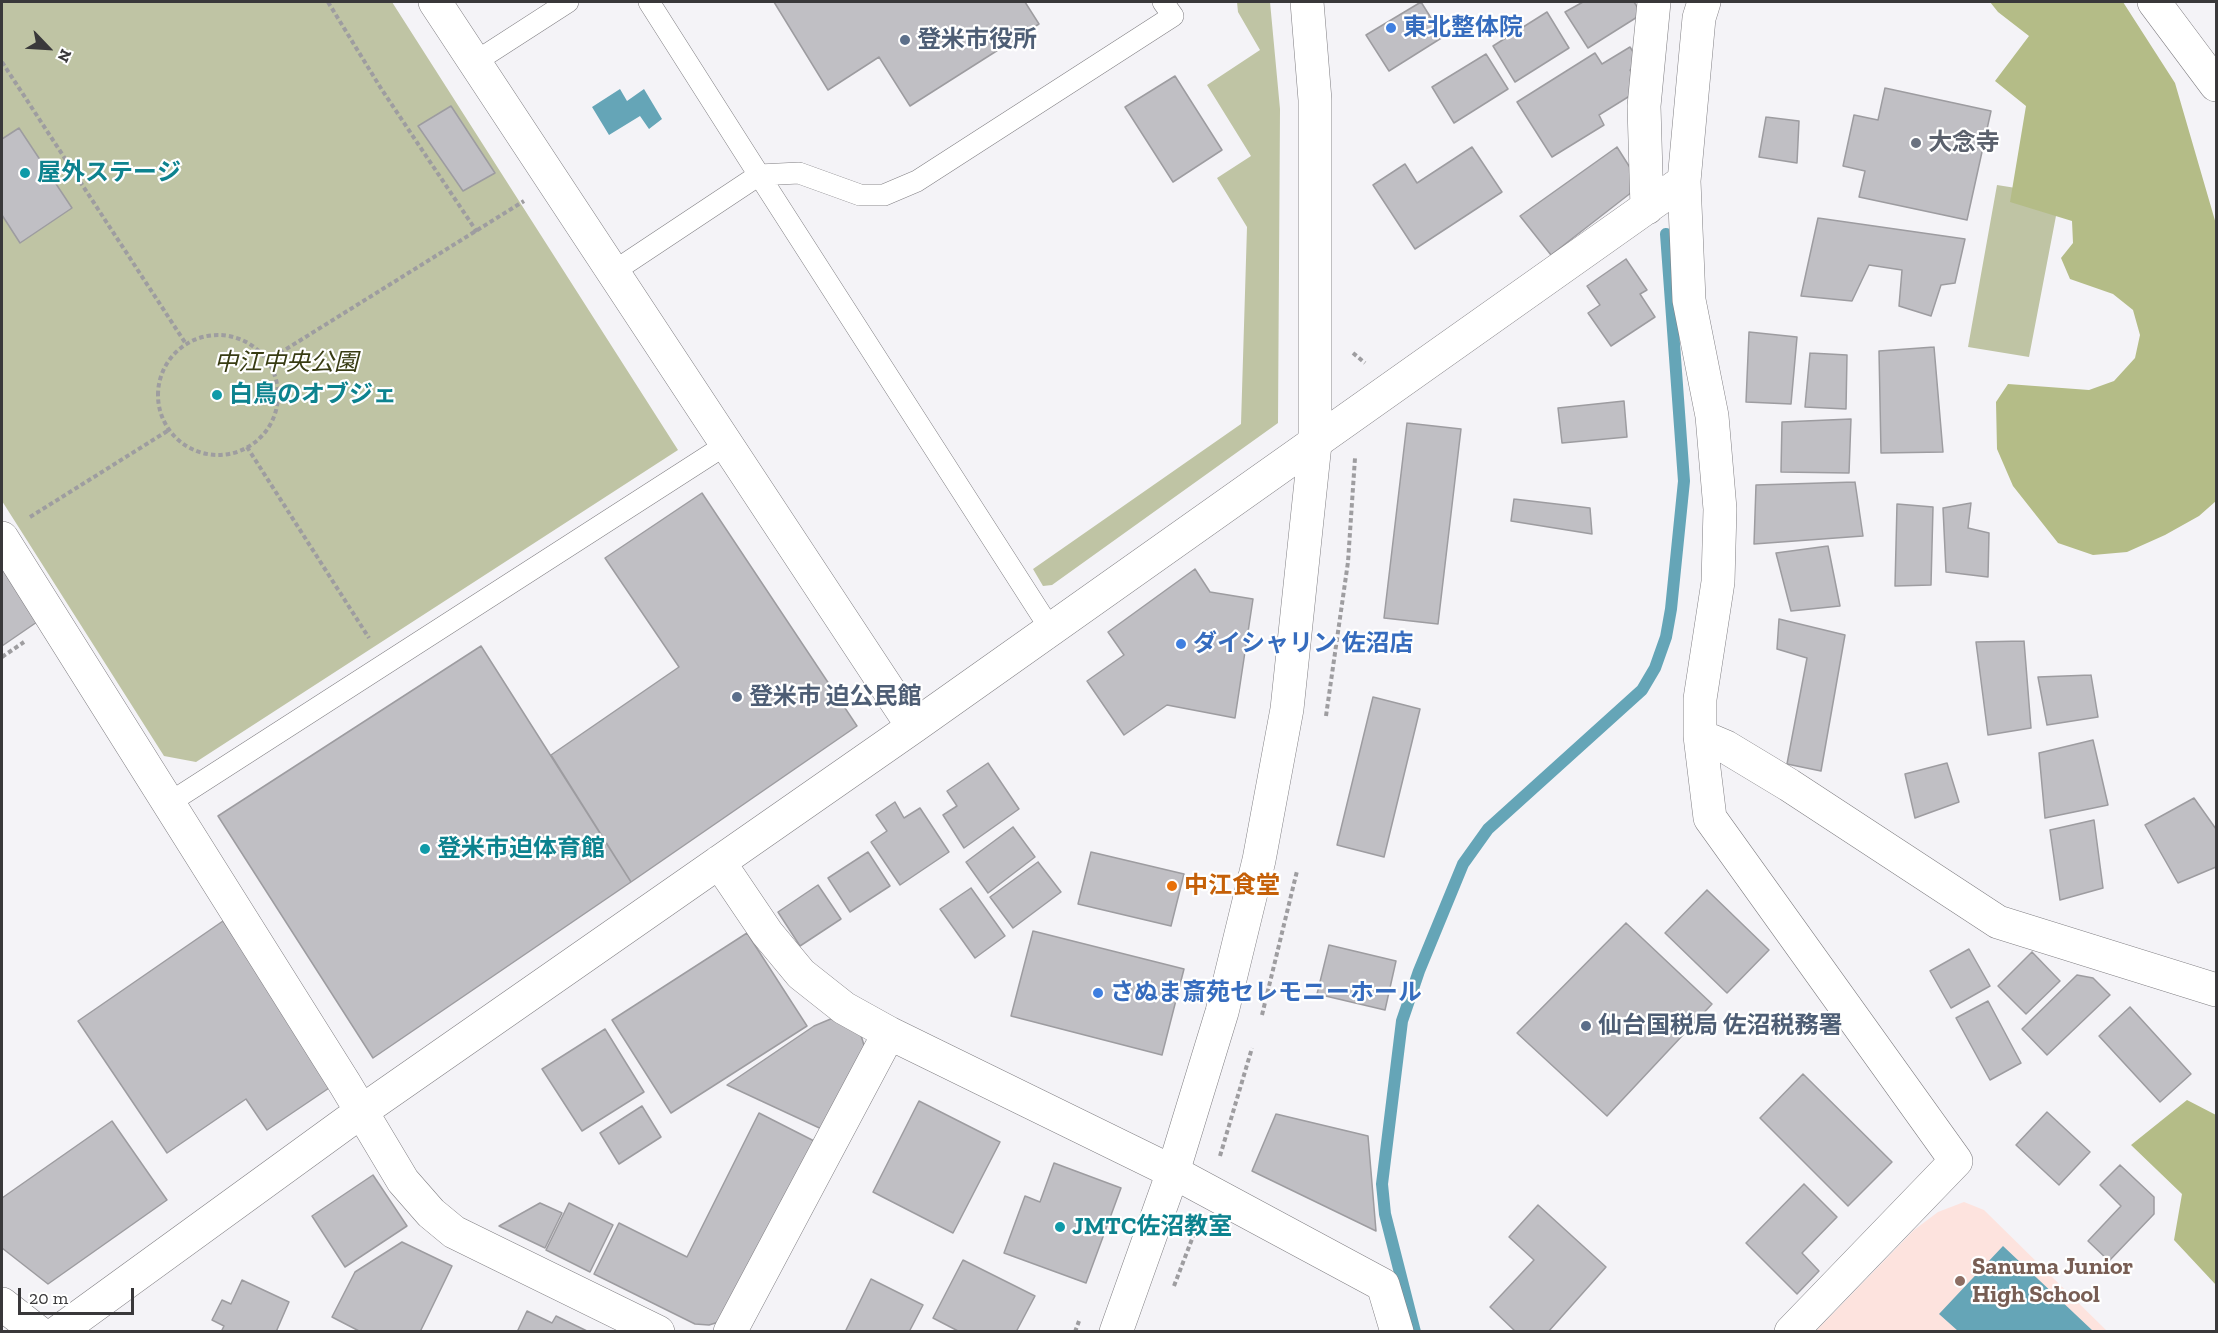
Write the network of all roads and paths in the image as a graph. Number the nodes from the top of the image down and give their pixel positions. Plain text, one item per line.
1 (328, 2) edge
2 (435, 2) edge
3 (568, 2) edge
4 (649, 2) edge
5 (1163, 2) edge
6 (1307, 2) edge
7 (1654, 2) edge
8 (1704, 2) edge
9 (2154, 2) edge
10 (2, 62) edge
11 (475, 62) junction
12 (2217, 85) edge
13 (759, 175) junction
14 (1684, 181) junction
15 (527, 199) dead end
16 (1647, 208) junction
17 (477, 232) junction
18 (613, 272) junction
19 (186, 344) junction
20 (267, 361) junction
21 (170, 430) junction
22 (727, 444) junction
23 (1315, 444) junction
24 (247, 447) junction
25 (11, 530) edge
26 (1051, 630) junction
27 (375, 646) dead end
28 (914, 727) junction
29 (1700, 736) junction
30 (169, 803) junction
31 (719, 862) junction
32 (2217, 990) edge
33 (889, 1033) junction
34 (362, 1111) junction
35 (1173, 1172) junction
36 (2, 1304) edge
37 (1083, 1314) dead end
38 (38, 1332) edge
39 (58, 1332) edge
40 (658, 1332) edge
41 (730, 1332) edge
42 (1075, 1332) edge
43 (1116, 1332) edge
44 (1397, 1332) edge
45 (1791, 1332) edge

1 - 17 path
2 - 11 street
3 - 11 lane
4 - 13 lane
5 - 13 lane
6 - 23 street
7 - 16 street
8 - 14 street
9 - 12 street
10 - 19 path
11 - 18 street
13 - 18 lane
13 - 26 lane
14 - 16 street
14 - 29 street
15 - 17 path
16 - 23 street
17 - 20 path
18 - 22 street
19 - 20 path
19 - 21 path
20 - 24 path
21 - 24 path
21 - 25 path
22 - 28 street
22 - 30 lane
23 - 26 street
23 - 35 street
24 - 27 path
25 - 30 street
26 - 28 street
28 - 31 street
29 - 32 street
29 - 45 street
30 - 34 street
31 - 33 street
31 - 34 street
33 - 35 street
33 - 41 street
34 - 39 street
34 - 40 street
35 - 43 street
35 - 44 street
36 - 38 street
37 - 42 path

